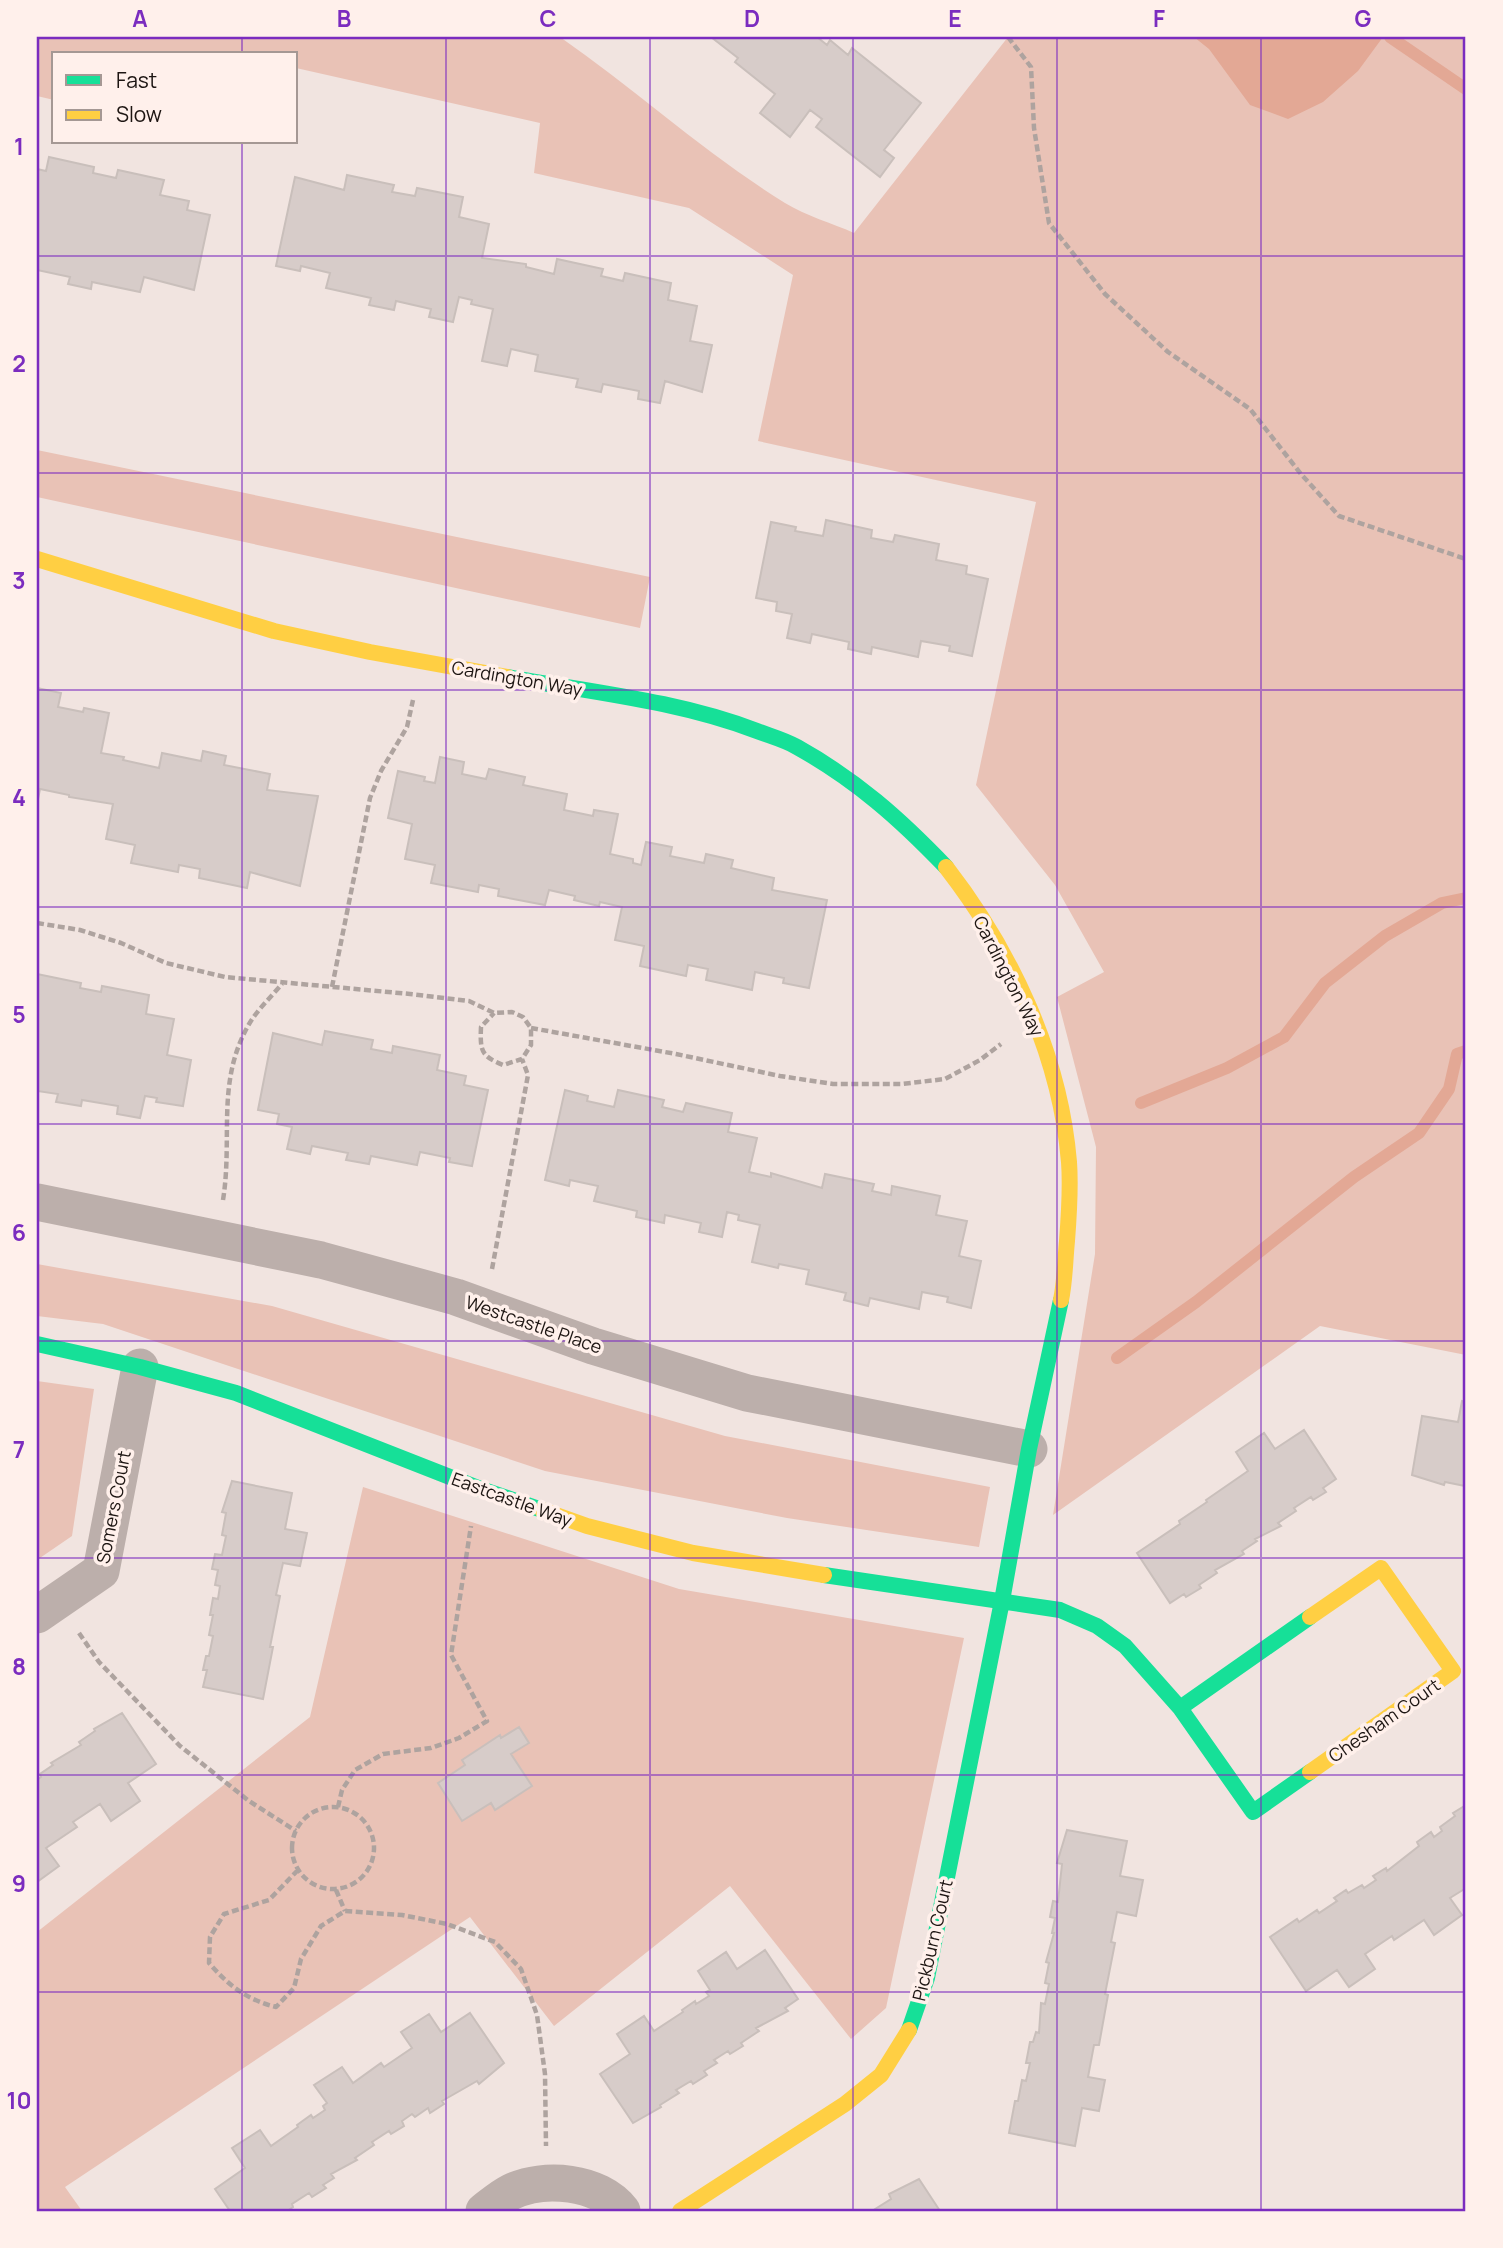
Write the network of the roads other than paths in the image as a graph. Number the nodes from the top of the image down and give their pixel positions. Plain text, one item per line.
1 (37, 559) edge
2 (37, 1202) edge
3 (37, 1344) edge
4 (140, 1367) junction
5 (1030, 1449) junction
6 (1002, 1601) junction
7 (47, 1608) edge
8 (1180, 1708) junction
9 (484, 2211) edge
10 (622, 2211) edge
11 (680, 2211) edge

1 - 5 street, Cardington Way
2 - 5 street, Westcastle Place
3 - 4 street, Eastcastle Way
4 - 6 street, Eastcastle Way
4 - 7 street, Somers Court
5 - 6 street, Cardington Way
6 - 8 street, Chesham Court
6 - 11 street, Pickburn Court
8 - 8 street, Chesham Court
9 - 10 street

